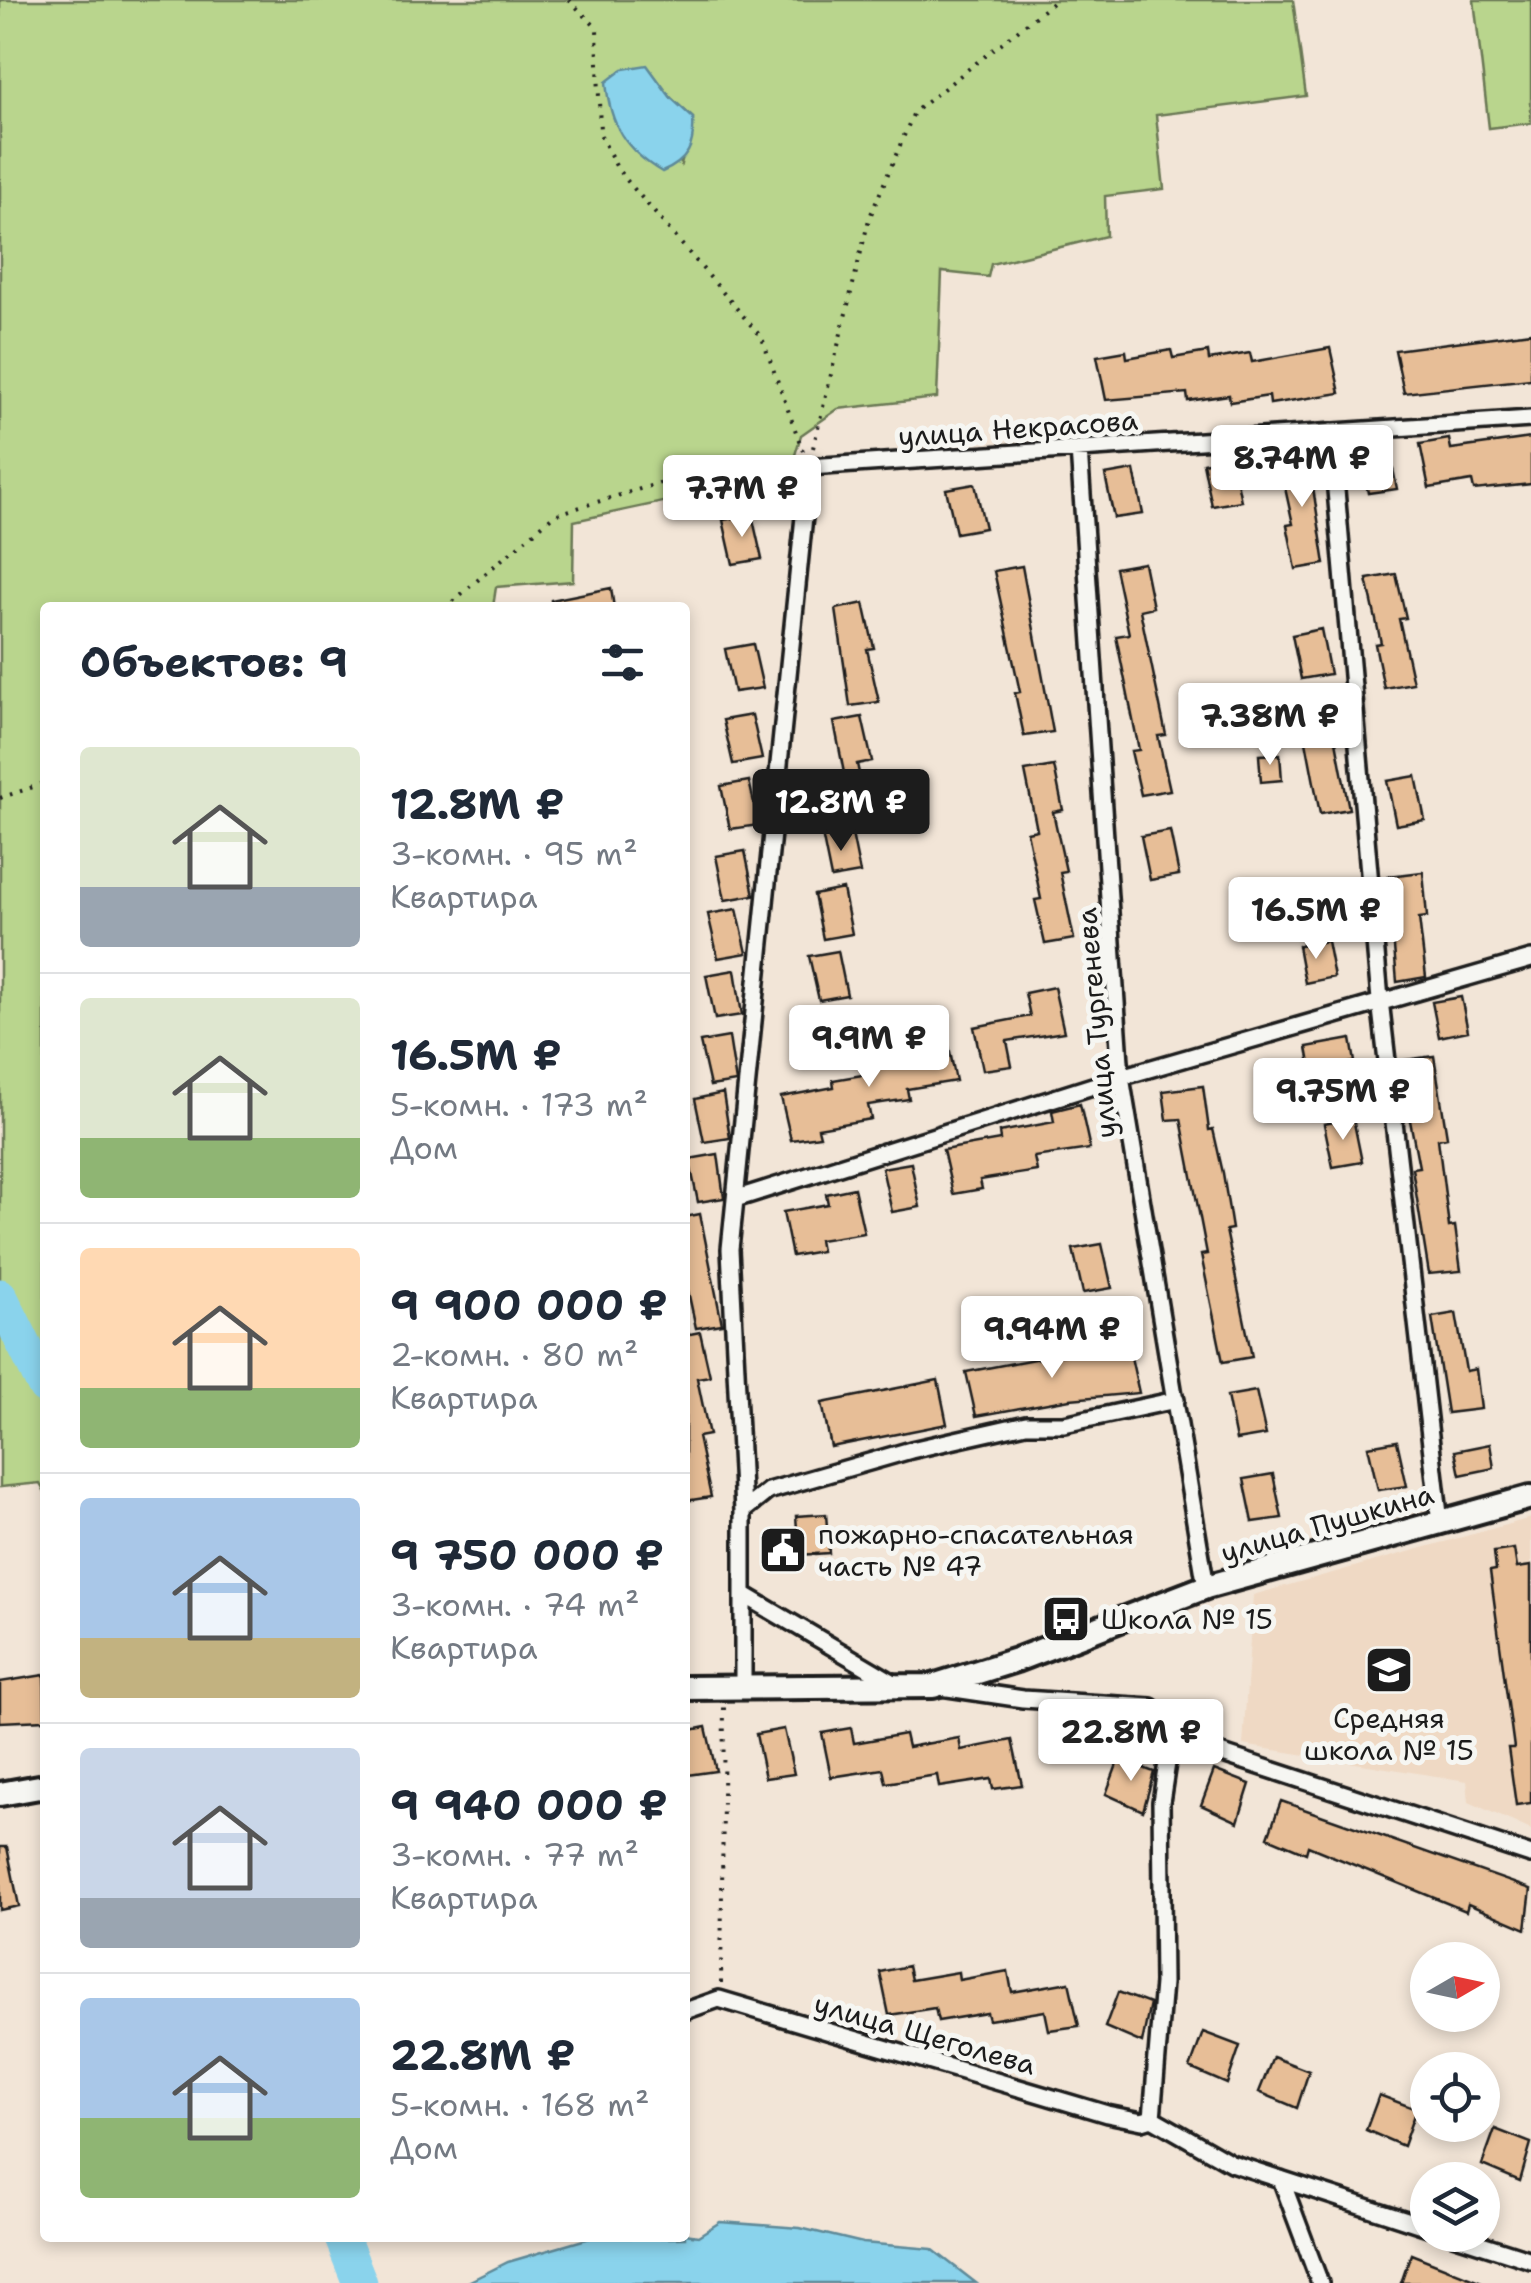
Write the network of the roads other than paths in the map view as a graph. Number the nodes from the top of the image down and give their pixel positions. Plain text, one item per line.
1 (1531, 418) edge
2 (1331, 432) junction
3 (1079, 449) junction
4 (1531, 958) edge
5 (1380, 1000) junction
6 (1120, 1076) junction
7 (735, 1199) junction
8 (1176, 1400) junction
9 (1531, 1497) edge
10 (743, 1511) junction
11 (1440, 1523) junction
12 (1206, 1588) junction
13 (743, 1594) junction
14 (933, 1686) junction
15 (690, 1688) edge
16 (734, 1688) junction
17 (904, 1688) junction
18 (1171, 1737) junction
19 (40, 1787) edge
20 (0, 1794) edge
21 (1531, 1855) edge
22 (690, 2009) edge
23 (1152, 2118) junction
24 (1281, 2179) junction
25 (1410, 2221) edge
26 (1500, 2250) edge
27 (1531, 2260) edge
28 (1320, 2283) edge

1 - 2 street, улица Некрасова
2 - 3 street, улица Некрасова
2 - 5 street
3 - 6 street, улица Тургенева
3 - 7 street, улица Некрасова
4 - 5 street
5 - 6 street
5 - 11 street
6 - 7 street
6 - 8 street, улица Тургенева
7 - 10 street
8 - 10 street
8 - 12 street, улица Тургенева
9 - 11 street, улица Пушкина
10 - 13 street
11 - 12 street, улица Пушкина
12 - 14 street, улица Пушкина
13 - 16 street
13 - 17 street
14 - 17 street, улица Пушкина
14 - 18 street
15 - 16 street, улица Пушкина
16 - 17 street, улица Пушкина
18 - 21 street
18 - 23 street
19 - 20 street
22 - 23 street, улица Щеголева
23 - 24 street, улица Щеголева
24 - 25 street, улица Щеголева
24 - 28 street
26 - 27 street

